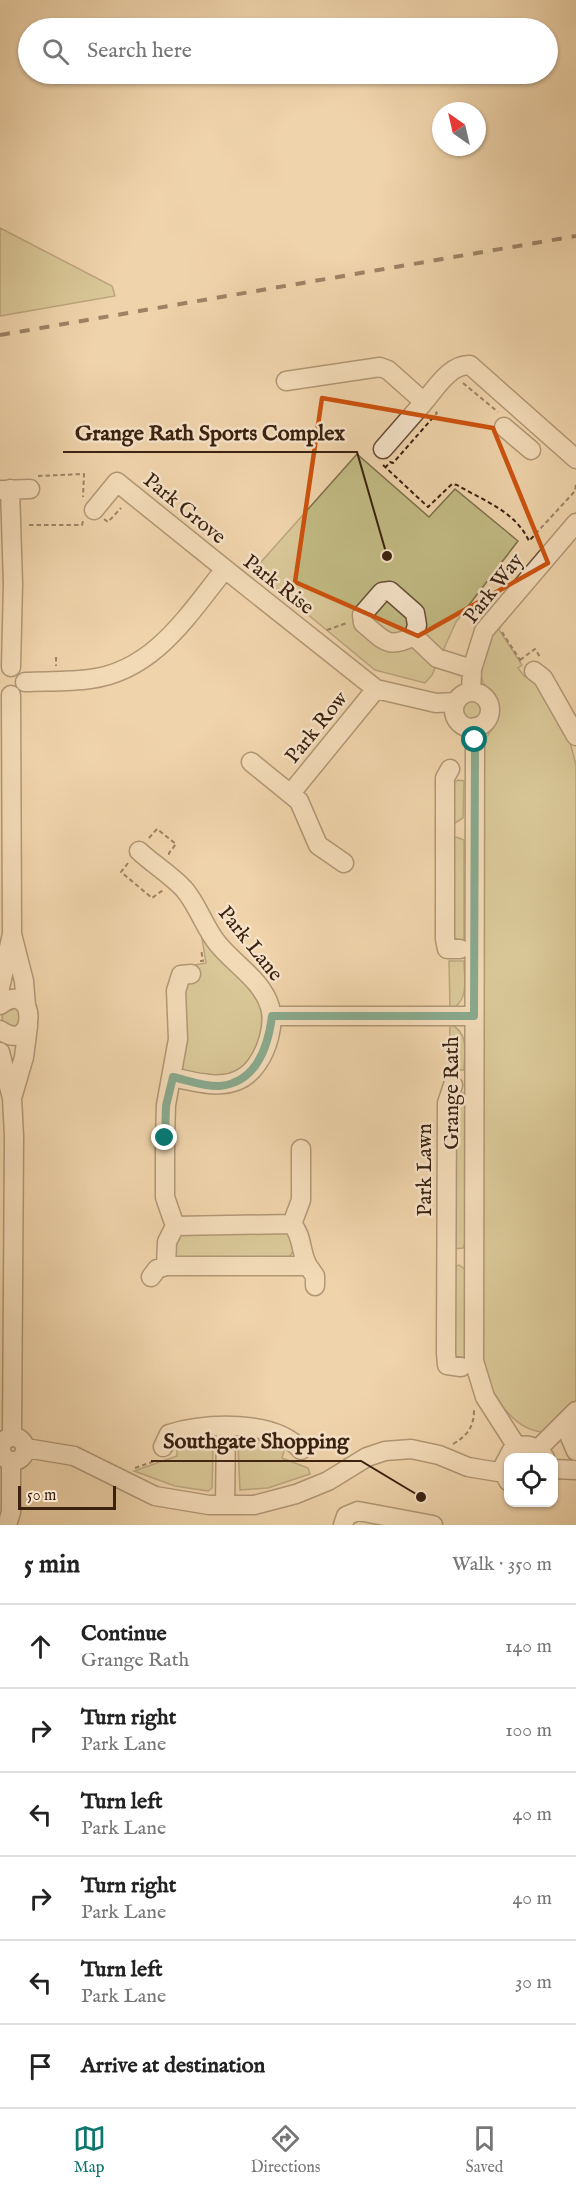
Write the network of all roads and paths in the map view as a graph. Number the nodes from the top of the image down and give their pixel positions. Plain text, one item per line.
1 (286, 381) dead end
2 (456, 384) dead end
3 (428, 406) junction
4 (533, 421) junction
5 (518, 438) joint
6 (381, 454) joint
7 (576, 459) edge
8 (385, 468) junction
9 (576, 484) edge
10 (30, 489) joint
11 (5, 490) edge
12 (121, 508) dead end
13 (93, 509) junction
14 (576, 523) edge
15 (29, 525) dead end
16 (225, 569) junction
17 (362, 619) junction
18 (499, 630) dead end
19 (414, 636) junction
20 (315, 641) junction
21 (56, 657) dead end
22 (472, 669) junction
23 (6, 670) edge
24 (56, 670) dead end
25 (534, 671) joint
26 (25, 682) junction
27 (376, 690) junction
28 (5, 692) edge
29 (464, 697) junction
30 (475, 727) junction
31 (576, 736) edge
32 (251, 762) dead end
33 (450, 769) dead end
34 (291, 793) junction
35 (5, 822) edge
36 (444, 829) junction
37 (474, 829) junction
38 (139, 851) dead end
39 (344, 863) dead end
40 (12, 934) junction
41 (453, 949) dead end
42 (191, 974) dead end
43 (0, 999) edge
44 (26, 1006) junction
45 (272, 1016) junction
46 (474, 1016) junction
47 (28, 1026) junction
48 (0, 1030) edge
49 (0, 1052) edge
50 (173, 1077) junction
51 (453, 1085) dead end
52 (12, 1098) junction
53 (301, 1149) dead end
54 (292, 1224) junction
55 (175, 1226) junction
56 (6, 1237) edge
57 (446, 1257) junction
58 (474, 1258) junction
59 (308, 1266) junction
60 (315, 1286) dead end
61 (454, 1366) dead end
62 (478, 1409) dead end
63 (576, 1412) edge
64 (226, 1428) junction
65 (451, 1446) dead end
66 (163, 1447) dead end
67 (518, 1447) junction
68 (10, 1450) edge
69 (301, 1450) dead end
70 (576, 1451) edge
71 (510, 1453) edge
72 (542, 1453) edge
73 (558, 1469) edge
74 (576, 1470) edge
75 (504, 1476) edge
76 (225, 1505) junction
77 (7, 1525) edge
78 (343, 1525) edge
79 (433, 1525) edge

1 - 3 street
2 - 5 path
3 - 4 street
3 - 6 street
3 - 8 path
4 - 5 street
4 - 7 street
6 - 8 path
8 - 9 path
10 - 11 street
10 - 13 path
11 - 23 street
12 - 13 path
13 - 15 path
13 - 16 street, Park Grove
14 - 22 street, Park Way
16 - 20 street, Park Rise
16 - 26 street, Park Rise
17 - 19 street
17 - 19 street
17 - 20 path
18 - 25 path
19 - 22 street
20 - 27 street, Park Rise
21 - 24 path
22 - 29 street, Park Way
23 - 26 street
25 - 31 street
26 - 28 street
27 - 29 street, Park Rise
27 - 34 street, Park Row
28 - 35 street
29 - 30 street
29 - 30 street
30 - 37 street, Grange Rath
32 - 34 street, Park Row
33 - 36 street
34 - 39 street, Park Row
35 - 40 street
36 - 37 street
36 - 41 street
37 - 46 street, Grange Rath
38 - 45 street, Park Lane
40 - 43 street
40 - 44 street
42 - 50 street
43 - 44 street
44 - 47 street
45 - 46 street, Park Lane
45 - 50 street, Park Lane
46 - 58 street, Grange Rath
47 - 48 street
47 - 52 street
49 - 52 street
50 - 55 street
51 - 57 street, Park Lawn
52 - 56 street
53 - 54 street
54 - 55 street
54 - 59 street
55 - 59 street
56 - 68 street
57 - 58 street
57 - 61 street, Park Lawn
58 - 67 street, Grange Rath
59 - 60 street
62 - 65 path
63 - 70 street
63 - 72 street
64 - 66 street
64 - 69 street
64 - 76 street
67 - 71 street
67 - 72 street
68 - 76 street
68 - 77 street
73 - 74 street
75 - 76 street
78 - 79 street

